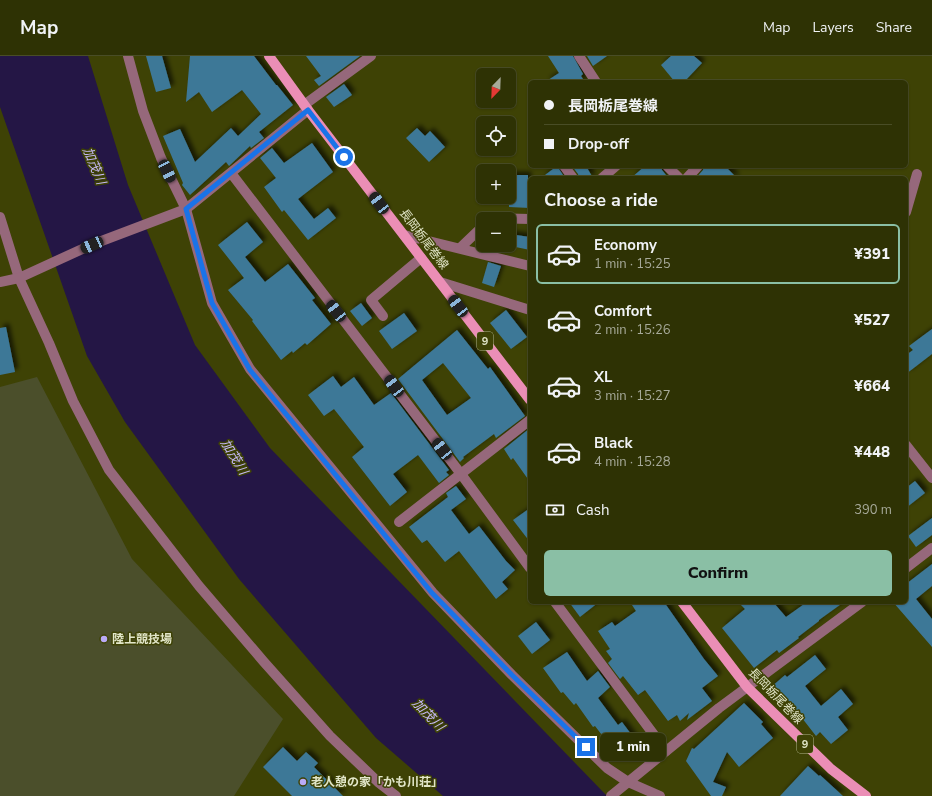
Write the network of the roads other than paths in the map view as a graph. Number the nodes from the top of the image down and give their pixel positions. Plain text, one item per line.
1 (128, 56) edge
2 (371, 56) edge
3 (579, 56) edge
4 (273, 58) edge
5 (595, 80) edge
6 (306, 108) junction
7 (614, 168) edge
8 (669, 168) edge
9 (696, 168) edge
10 (231, 173) junction
11 (917, 174) dead end
12 (604, 176) edge
13 (677, 176) edge
14 (689, 176) edge
15 (908, 205) edge
16 (186, 209) junction
17 (0, 217) edge
18 (516, 219) edge
19 (528, 219) edge
20 (476, 233) edge
21 (404, 235) junction
22 (460, 248) junction
23 (421, 258) junction
24 (528, 265) edge
25 (19, 278) junction
26 (0, 282) edge
27 (440, 282) junction
28 (528, 309) edge
29 (383, 316) dead end
30 (528, 397) edge
31 (528, 422) edge
32 (908, 452) edge
33 (461, 474) junction
34 (932, 478) edge
35 (399, 522) dead end
36 (932, 548) edge
37 (528, 565) edge
38 (908, 566) edge
39 (556, 604) edge
40 (684, 604) edge
41 (850, 605) edge
42 (747, 688) junction
43 (666, 751) junction
44 (628, 782) junction
45 (612, 795) edge
46 (396, 796) edge
47 (660, 796) edge
48 (866, 796) edge

1 - 16 street
2 - 6 street
3 - 5 street
4 - 6 main road, 長岡栃尾巻線 / 9
6 - 10 street
6 - 21 main road, 長岡栃尾巻線 / 9
7 - 12 street
8 - 13 street
9 - 14 street
10 - 16 street
10 - 33 street
11 - 15 street
16 - 25 street
16 - 44 street
17 - 25 street
18 - 19 street
20 - 22 street
21 - 22 street
21 - 23 main road, 長岡栃尾巻線 / 9
22 - 24 street
23 - 27 main road, 長岡栃尾巻線 / 9
23 - 29 street
25 - 26 street
25 - 46 street
27 - 28 street
27 - 30 main road, 長岡栃尾巻線 / 9
31 - 33 street
32 - 34 street
33 - 35 street
33 - 37 street
36 - 38 street
39 - 43 street
40 - 42 main road, 長岡栃尾巻線 / 9
41 - 42 street
42 - 43 street
42 - 48 main road, 長岡栃尾巻線 / 9
43 - 44 street
44 - 45 street
44 - 47 street

